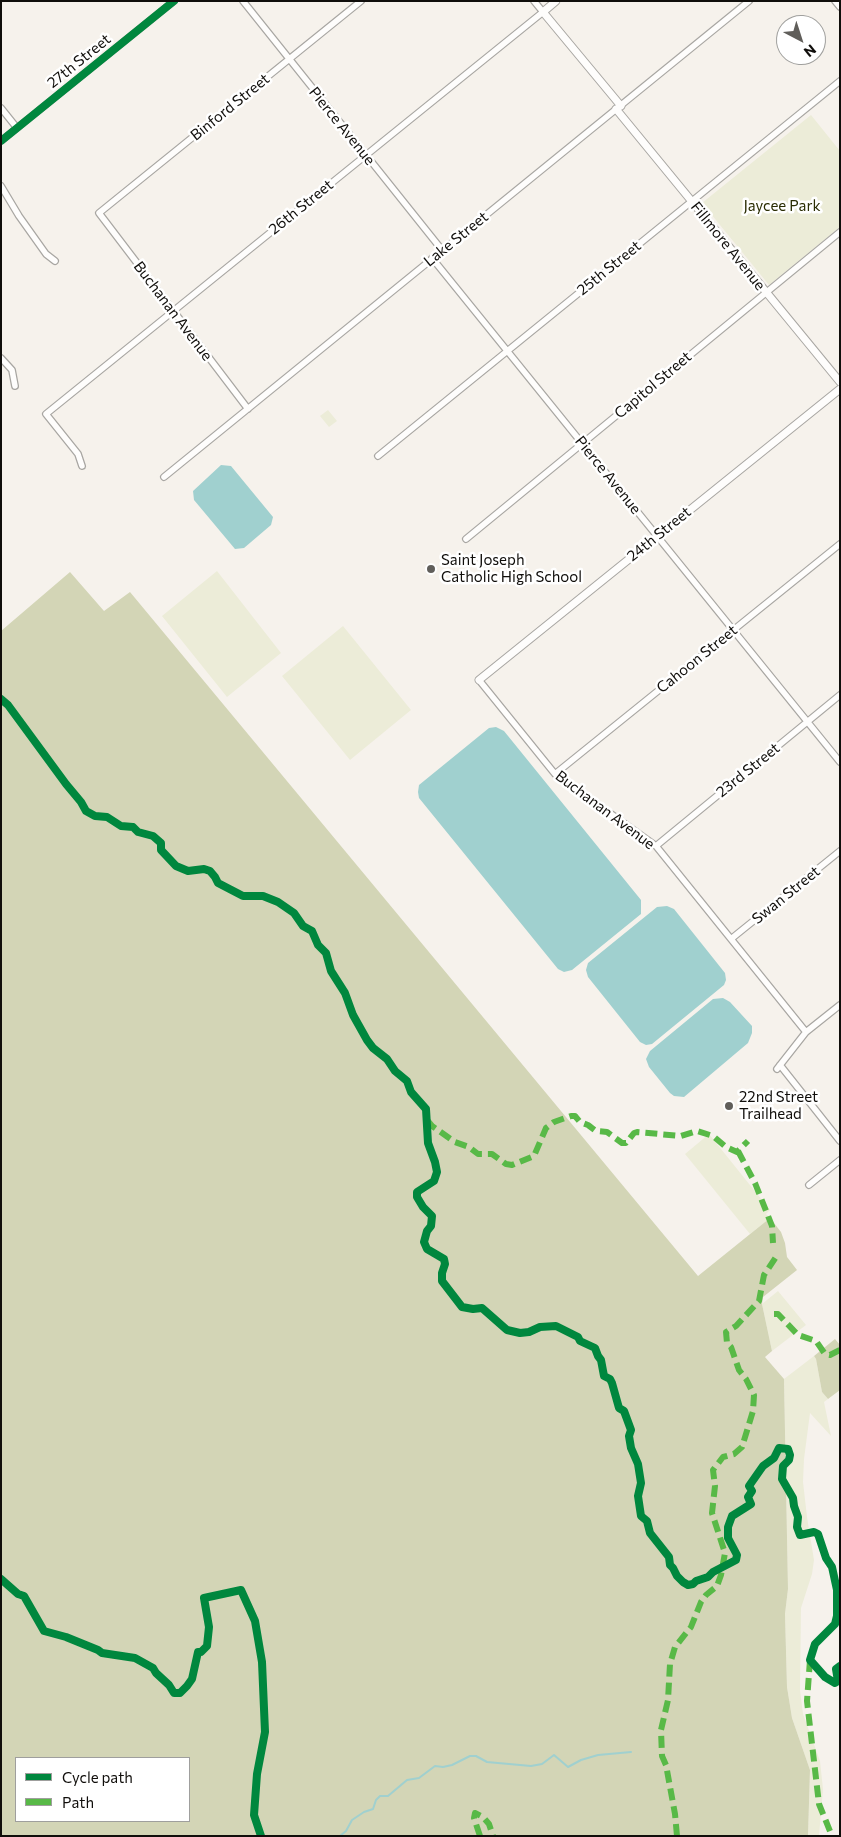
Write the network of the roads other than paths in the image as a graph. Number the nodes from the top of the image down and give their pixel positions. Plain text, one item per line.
1 (174, 1) edge
2 (243, 1) edge
3 (361, 1) edge
4 (534, 1) edge
5 (556, 1) edge
6 (750, 1) edge
7 (835, 1) edge
8 (840, 7) edge
9 (543, 12) junction
10 (289, 59) junction
11 (840, 81) edge
12 (1, 108) edge
13 (618, 108) junction
14 (17, 128) junction
15 (1, 141) edge
16 (366, 155) junction
17 (1, 186) edge
18 (691, 202) junction
19 (99, 213) joint
20 (840, 232) edge
21 (442, 250) junction
22 (432, 258) junction
23 (55, 261) dead end
24 (766, 292) junction
25 (173, 311) junction
26 (507, 351) junction
27 (1, 358) edge
28 (840, 382) edge
29 (15, 386) dead end
30 (840, 389) edge
31 (248, 408) junction
32 (582, 444) junction
33 (378, 456) dead end
34 (82, 466) dead end
35 (164, 478) dead end
36 (657, 536) junction
37 (466, 539) dead end
38 (840, 544) edge
39 (733, 630) junction
40 (479, 680) joint
41 (840, 695) edge
42 (807, 722) junction
43 (840, 762) edge
44 (555, 774) junction
45 (656, 846) junction
46 (840, 850) edge
47 (731, 940) junction
48 (840, 1005) edge
49 (806, 1032) junction
50 (840, 1141) edge
51 (840, 1160) edge
52 (809, 1185) dead end

1 - 14 street, 27th Street
2 - 10 street, Pierce Avenue
3 - 10 street, Binford Street
4 - 9 street, Fillmore Avenue
5 - 9 street, 26th Street
6 - 13 street, Lake Street
7 - 8 street
9 - 13 street, Fillmore Avenue
9 - 16 street, 26th Street
10 - 16 street, Pierce Avenue
10 - 19 street, Binford Street
11 - 18 street, 25th Street
12 - 14 street
13 - 18 street, Fillmore Avenue
13 - 21 street, Lake Street
14 - 15 street, 27th Street
16 - 21 street, Pierce Avenue
16 - 25 street, 26th Street
17 - 23 street
18 - 24 street, Fillmore Avenue
18 - 26 street, 25th Street
19 - 25 street, Buchanan Avenue
20 - 24 street, Capitol Street
21 - 22 street, Lake Street
22 - 26 street, Pierce Avenue
22 - 31 street, Lake Street
24 - 28 street, Fillmore Avenue
24 - 32 street, Capitol Street
25 - 31 street, Buchanan Avenue
25 - 34 street, 26th Street
26 - 32 street, Pierce Avenue
26 - 33 street, 25th Street
27 - 29 street
30 - 36 street, 24th Street
31 - 35 street, Lake Street
32 - 36 street, Pierce Avenue
32 - 37 street, Capitol Street
36 - 39 street, Pierce Avenue
36 - 40 street, 24th Street
38 - 39 street, Cahoon Street
39 - 42 street, Pierce Avenue
39 - 44 street, Cahoon Street
40 - 44 street, Buchanan Avenue
41 - 42 street, 23rd Street
42 - 43 street, Pierce Avenue
42 - 45 street, 23rd Street
44 - 45 street, Buchanan Avenue
45 - 47 street, Buchanan Avenue
46 - 47 street, Swan Street
47 - 49 street, Buchanan Avenue
48 - 49 street
49 - 50 street
51 - 52 street

